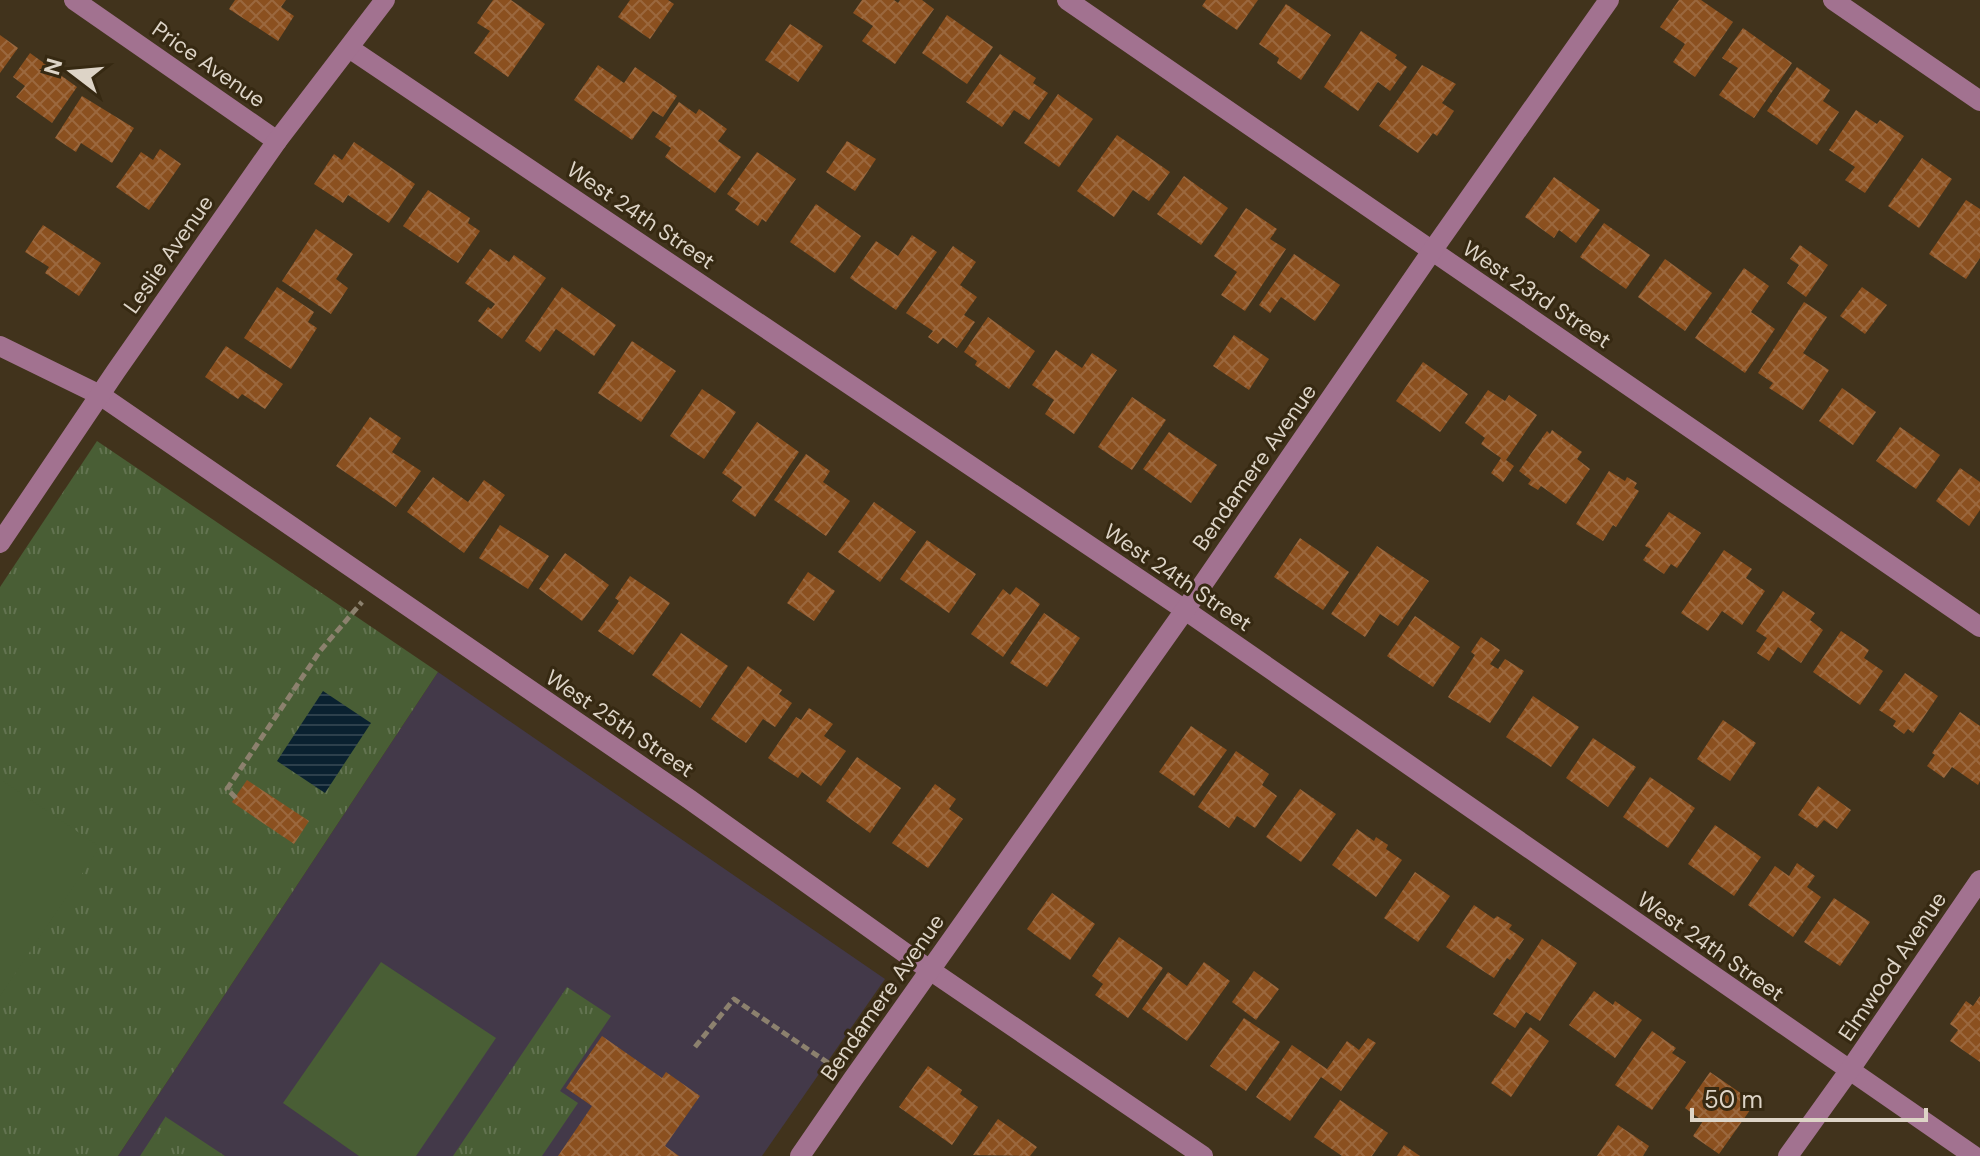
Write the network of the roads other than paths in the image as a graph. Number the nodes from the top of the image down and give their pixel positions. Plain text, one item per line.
1 (74, 0) edge
2 (385, 0) edge
3 (1067, 0) edge
4 (1609, 0) edge
5 (1833, 0) edge
6 (349, 48) junction
7 (1980, 101) edge
8 (277, 141) junction
9 (1432, 251) junction
10 (0, 346) edge
11 (100, 395) junction
12 (0, 543) edge
13 (1185, 610) junction
14 (1980, 627) edge
15 (1980, 880) edge
16 (930, 970) junction
17 (1849, 1071) junction
18 (800, 1156) edge
19 (1203, 1156) edge
20 (1788, 1156) edge
21 (1974, 1156) edge

1 - 8 street, Price Avenue
2 - 6 street, Leslie Avenue
3 - 9 street, West 23rd Street
4 - 9 street, Bendamere Avenue
5 - 7 street
6 - 8 street, Leslie Avenue
6 - 13 street, West 24th Street
8 - 11 street, Leslie Avenue
9 - 13 street, Bendamere Avenue
9 - 14 street, West 23rd Street
10 - 11 street, West 25th Street
11 - 12 street, Leslie Avenue
11 - 16 street, West 25th Street
13 - 16 street, Bendamere Avenue
13 - 17 street, West 24th Street
15 - 17 street, Elmwood Avenue
16 - 18 street, Bendamere Avenue
16 - 19 street, West 25th Street
17 - 20 street, Elmwood Avenue
17 - 21 street, West 24th Street

